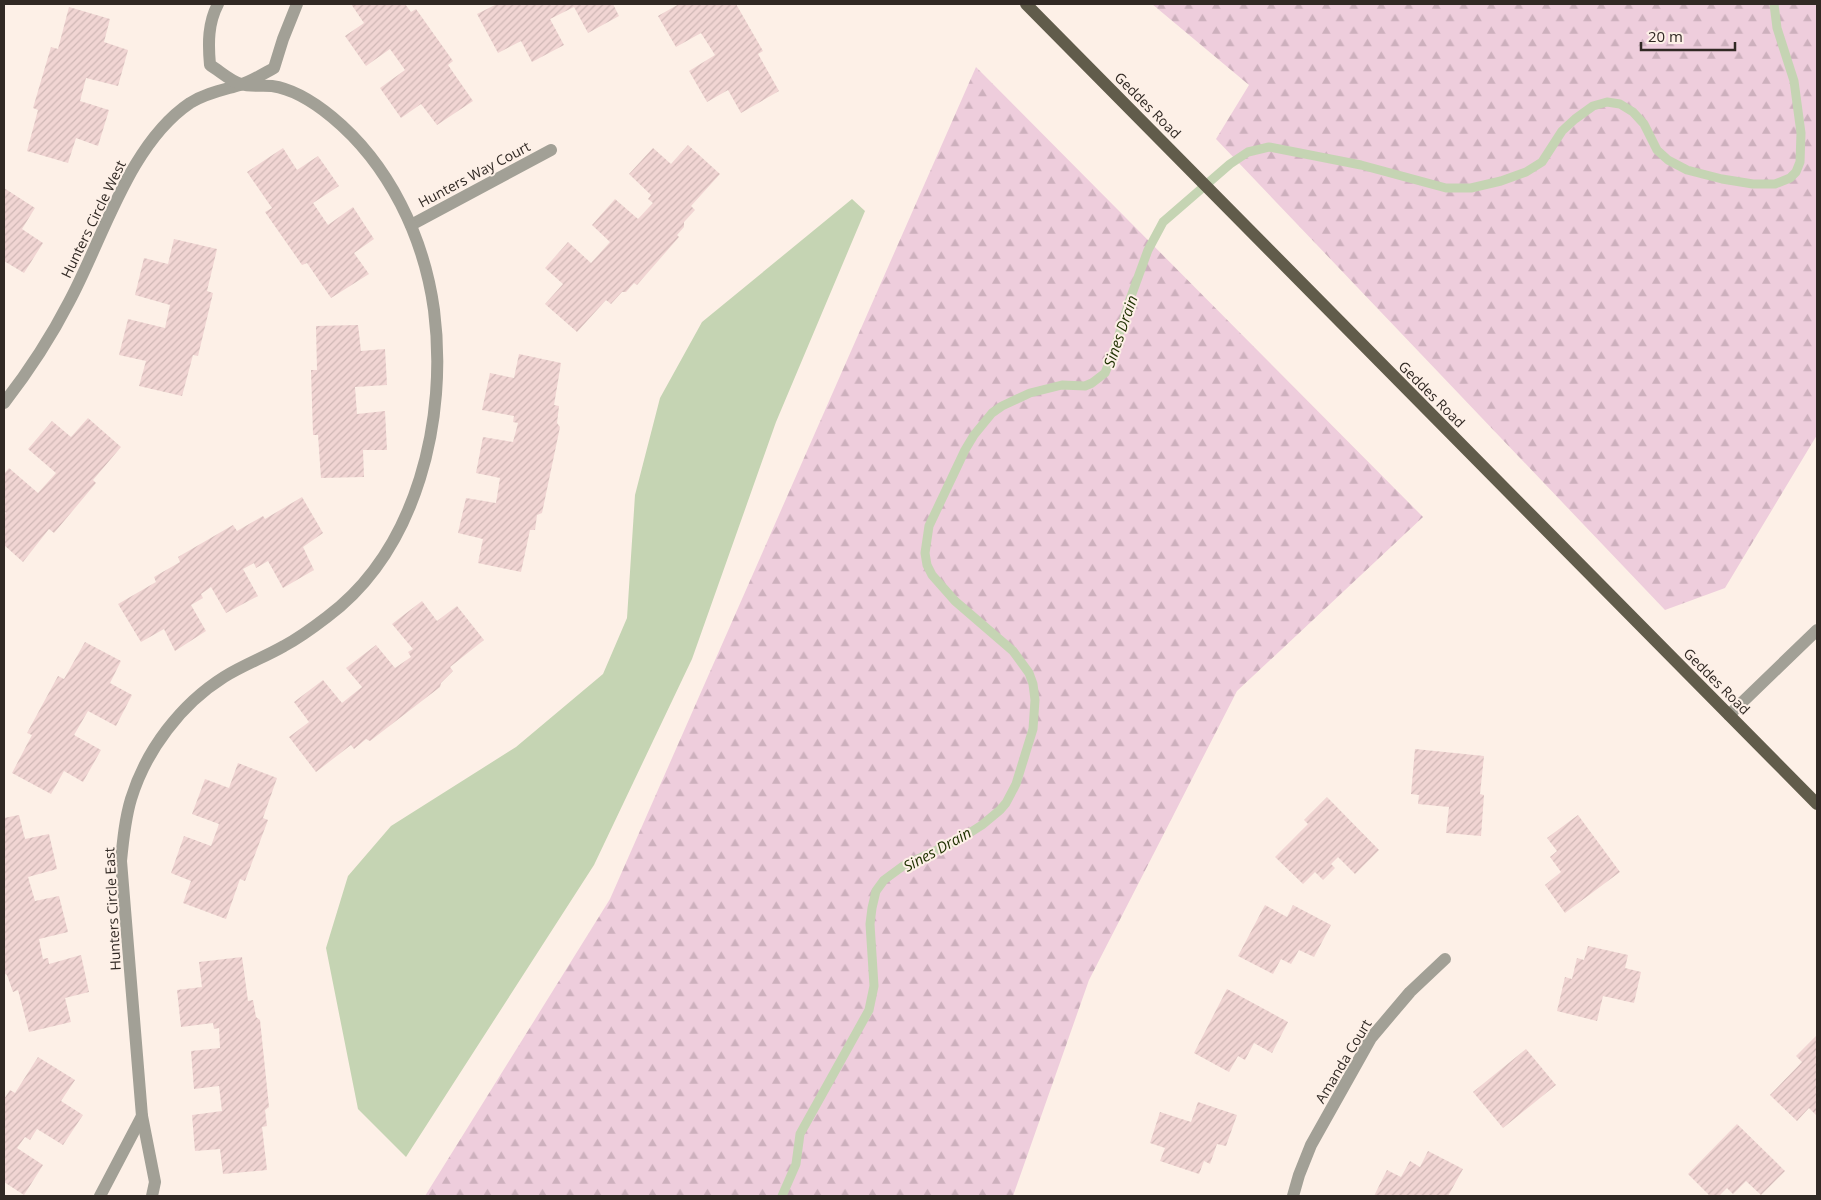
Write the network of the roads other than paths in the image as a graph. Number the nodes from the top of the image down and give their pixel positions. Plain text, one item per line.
1 (218, 4) edge
2 (297, 4) edge
3 (1026, 4) edge
4 (241, 85) junction
5 (551, 150) dead end
6 (411, 225) junction
7 (4, 403) edge
8 (1817, 630) edge
9 (1729, 715) junction
10 (1817, 804) edge
11 (1445, 959) dead end
12 (142, 1116) junction
13 (100, 1196) edge
14 (152, 1196) edge
15 (1293, 1196) edge

1 - 4 street
2 - 4 street
3 - 9 main road, Geddes Road
4 - 6 street, Hunters Circle East
4 - 7 street, Hunters Circle West
5 - 6 street, Hunters Way Court
6 - 12 street, Hunters Circle East
8 - 9 street
9 - 10 main road, Geddes Road
11 - 15 street, Amanda Court
12 - 13 street
12 - 14 street, Hunters Circle East

